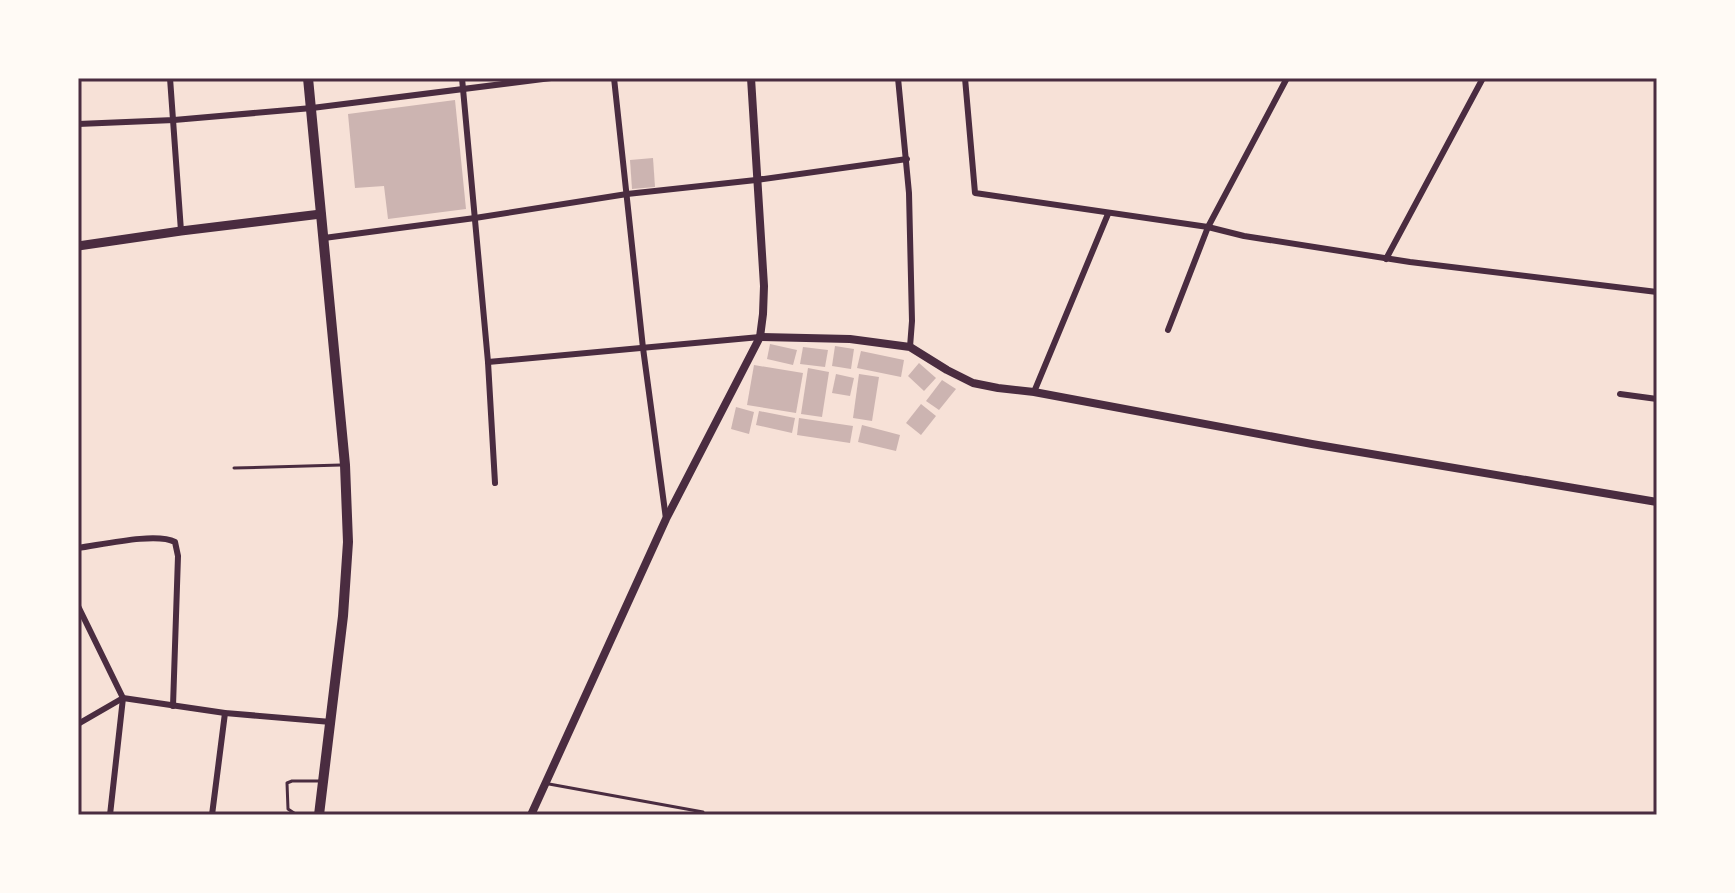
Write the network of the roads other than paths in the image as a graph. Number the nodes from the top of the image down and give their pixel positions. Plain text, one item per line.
1 (170, 78) edge
2 (308, 78) edge
3 (462, 78) edge
4 (551, 78) edge
5 (614, 78) edge
6 (751, 78) edge
7 (898, 78) edge
8 (965, 78) edge
9 (1287, 78) edge
10 (1483, 78) edge
11 (463, 89) junction
12 (312, 108) junction
13 (174, 120) junction
14 (78, 124) edge
15 (907, 159) junction
16 (756, 180) junction
17 (627, 194) junction
18 (321, 214) junction
19 (1108, 214) junction
20 (475, 218) junction
21 (1208, 227) junction
22 (181, 231) junction
23 (324, 238) junction
24 (78, 246) edge
25 (1386, 259) junction
26 (1657, 292) edge
27 (1168, 330) dead end
28 (760, 337) junction
29 (910, 347) junction
30 (643, 348) junction
31 (488, 362) junction
32 (1034, 392) junction
33 (1620, 394) dead end
34 (1657, 399) edge
35 (345, 465) junction
36 (234, 468) dead end
37 (495, 483) dead end
38 (1657, 502) edge
39 (666, 519) junction
40 (78, 548) edge
41 (78, 606) edge
42 (123, 698) junction
43 (173, 706) junction
44 (225, 713) junction
45 (331, 722) junction
46 (78, 724) edge
47 (324, 781) junction
48 (546, 783) junction
49 (703, 812) dead end
50 (110, 815) edge
51 (212, 815) edge
52 (297, 815) edge
53 (319, 815) edge
54 (531, 815) edge

1 - 13 street
2 - 12 main road
3 - 11 street
4 - 11 street
5 - 17 street
6 - 16 street
7 - 15 street
8 - 19 street
9 - 21 street
10 - 25 street
11 - 12 street
11 - 20 street
12 - 13 street
12 - 18 main road
13 - 14 street
13 - 22 street
15 - 16 street
15 - 29 street
16 - 17 street
16 - 28 street
17 - 20 street
17 - 30 street
18 - 22 main road
18 - 23 main road
19 - 21 street
19 - 32 street
20 - 23 street
20 - 31 street
21 - 25 street
21 - 27 street
22 - 24 main road
23 - 35 main road
25 - 26 street
28 - 29 street
28 - 30 street
28 - 39 street
29 - 32 street
30 - 31 street
30 - 39 street
31 - 37 street
32 - 38 street
33 - 34 street
35 - 36 lane
35 - 45 main road
39 - 48 street
40 - 43 street
41 - 42 street
42 - 43 street
42 - 46 street
42 - 50 street
43 - 44 street
44 - 45 street
44 - 51 street
45 - 47 main road
47 - 52 lane
47 - 53 main road
48 - 49 lane
48 - 54 street

